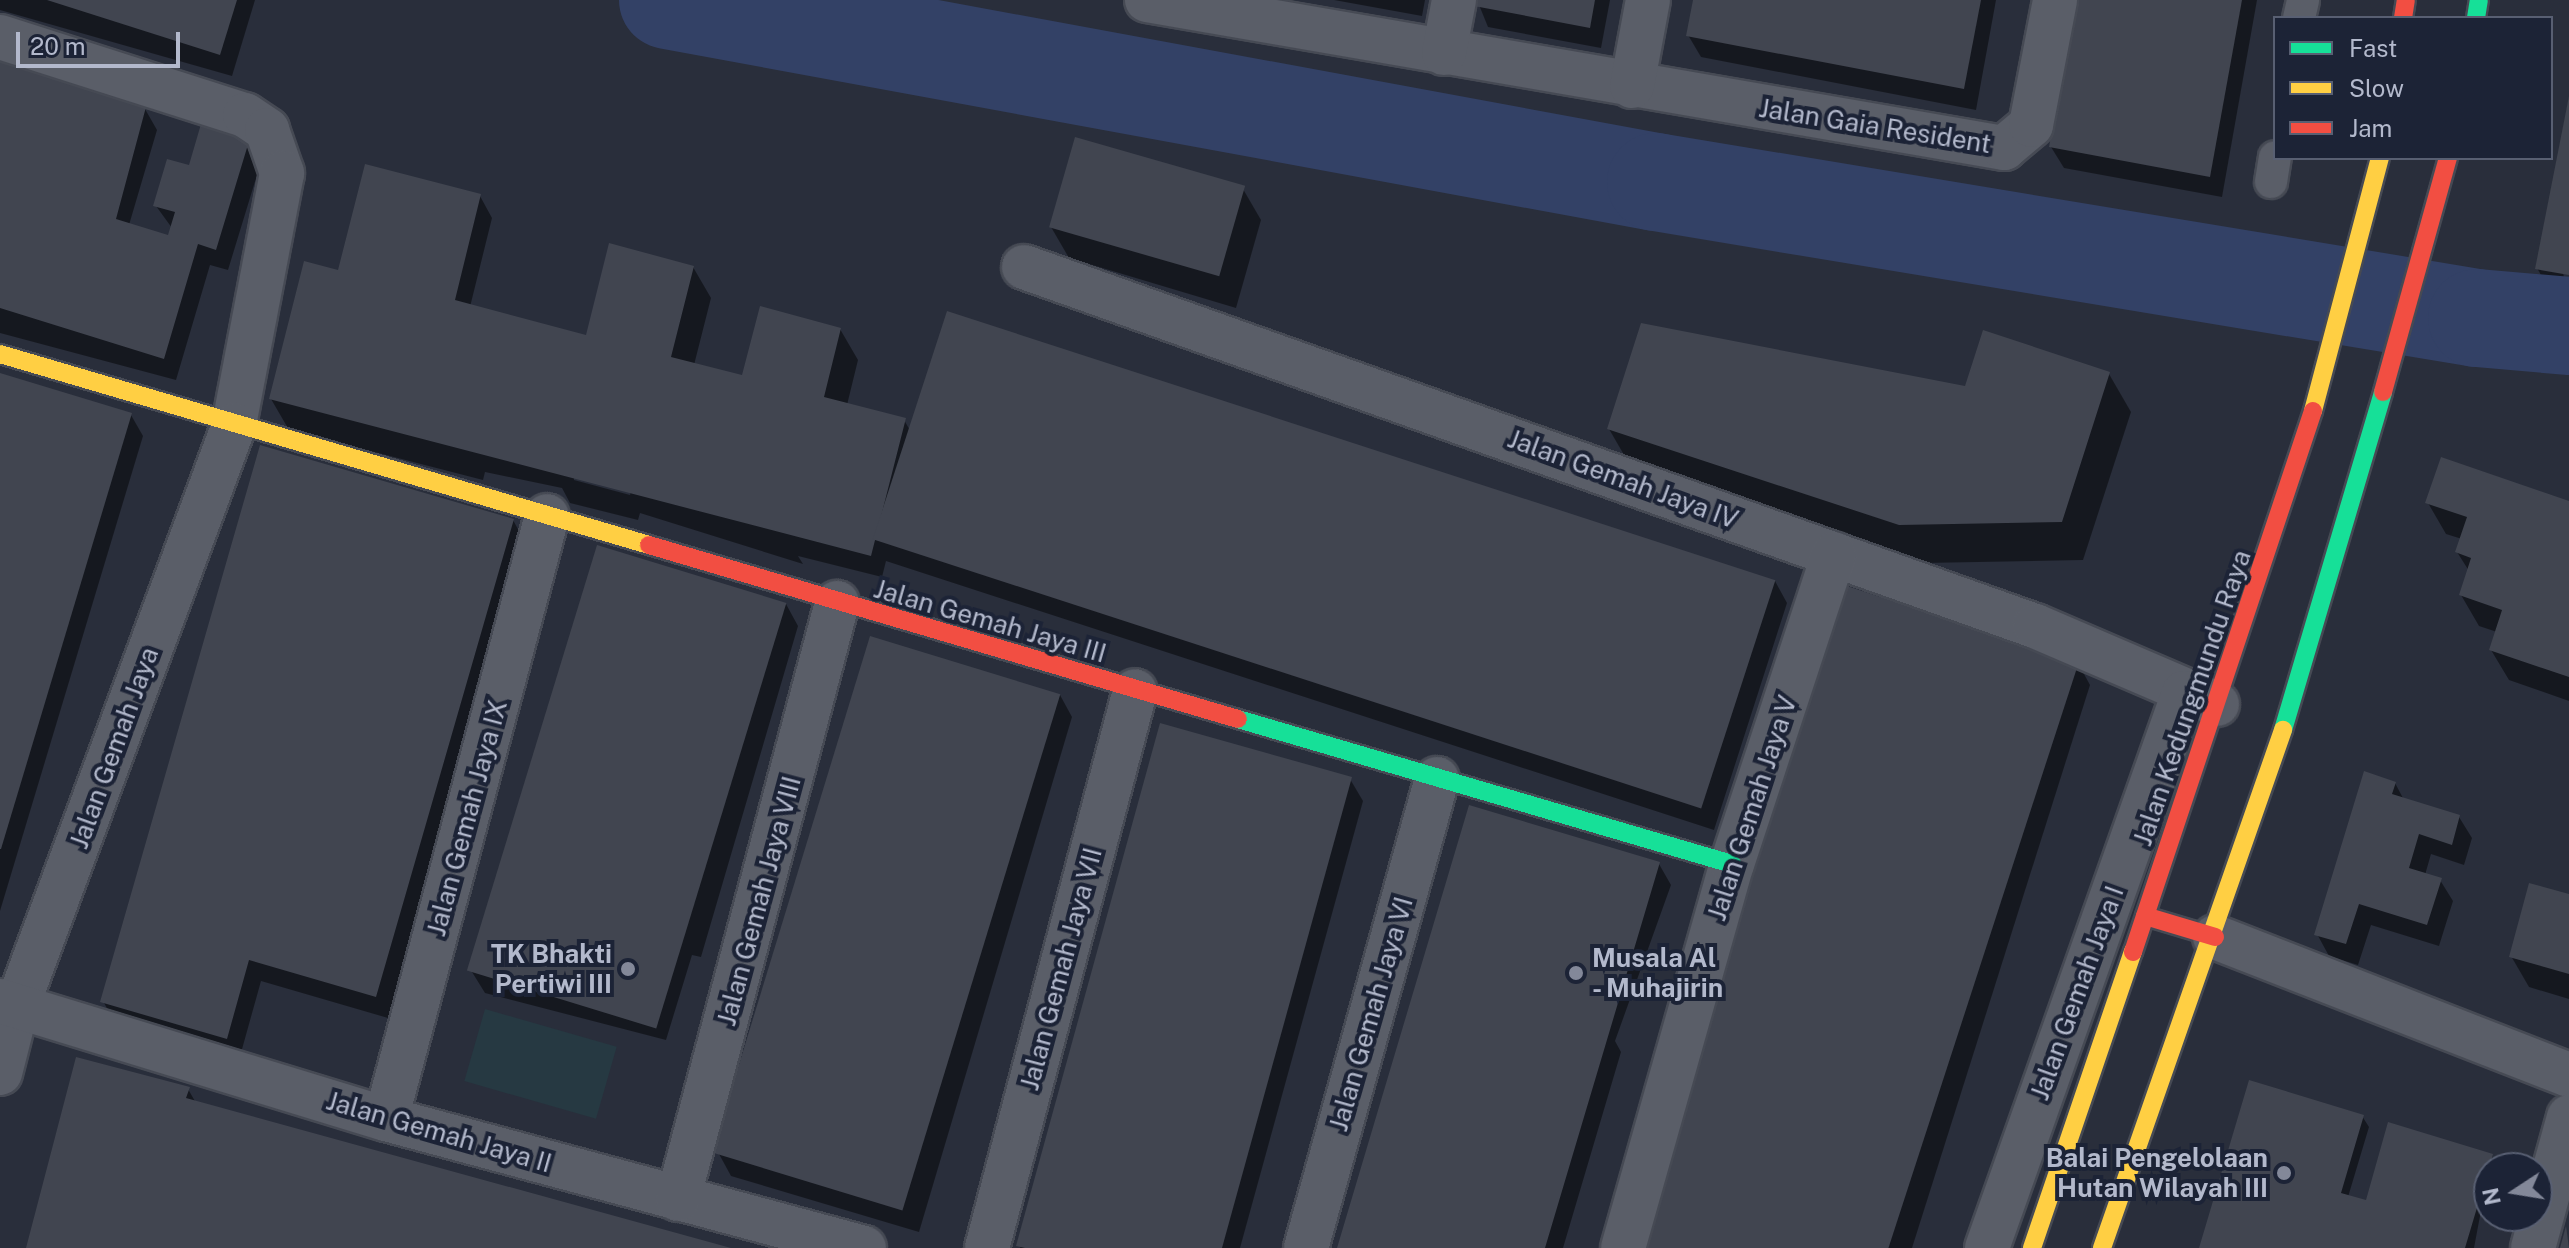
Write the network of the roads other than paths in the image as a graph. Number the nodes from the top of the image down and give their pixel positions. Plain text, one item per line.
1 (1147, 0) edge
2 (1454, 0) edge
3 (1648, 0) edge
4 (2055, 0) edge
5 (0, 37) edge
6 (1444, 53) junction
7 (1632, 86) junction
8 (2380, 160) edge
9 (2448, 160) edge
10 (1024, 267) dead end
11 (0, 354) edge
12 (234, 425) junction
13 (547, 516) junction
14 (1834, 554) junction
15 (837, 603) junction
16 (1135, 691) junction
17 (2201, 699) junction
18 (1437, 779) junction
19 (1732, 864) junction
20 (2145, 916) junction
21 (2215, 937) junction
22 (9, 1003) edge
23 (0, 1073) edge
24 (2569, 1075) edge
25 (2569, 1117) edge
26 (386, 1119) junction
27 (678, 1199) junction
28 (864, 1248) edge
29 (987, 1248) edge
30 (1306, 1248) edge
31 (1623, 1248) edge
32 (1987, 1248) edge
33 (2032, 1248) edge
34 (2102, 1248) edge
35 (2533, 1248) edge

1 - 6 street, Jalan Gaia Resident
2 - 6 street
3 - 7 street
4 - 7 street, Jalan Gaia Resident
5 - 12 street, Jalan Gemah Jaya
6 - 7 street, Jalan Gaia Resident
8 - 17 main road, Jalan Kedungmundu Raya
9 - 21 main road
10 - 14 street, Jalan Gemah Jaya IV
11 - 12 main road, Jalan Gemah Jaya III
12 - 13 main road, Jalan Gemah Jaya III
12 - 22 street, Jalan Gemah Jaya
13 - 15 main road, Jalan Gemah Jaya III
13 - 26 street, Jalan Gemah Jaya IX
14 - 17 street, Jalan Gemah Jaya IV
14 - 19 street, Jalan Gemah Jaya V
15 - 16 main road, Jalan Gemah Jaya III
15 - 27 street, Jalan Gemah Jaya VIII
16 - 18 main road, Jalan Gemah Jaya III
16 - 29 street, Jalan Gemah Jaya VII
17 - 20 main road, Jalan Kedungmundu Raya
17 - 32 street, Jalan Gemah Jaya I
18 - 19 main road, Jalan Gemah Jaya III
18 - 30 street, Jalan Gemah Jaya VI
19 - 31 street, Jalan Gemah Jaya V
20 - 21 main road
20 - 33 main road, Jalan Kedungmundu Raya
21 - 24 street
21 - 34 main road
22 - 23 street, Jalan Gemah Jaya
22 - 26 street, Jalan Gemah Jaya II
25 - 35 street
26 - 27 street, Jalan Gemah Jaya II
27 - 28 street, Jalan Gemah Jaya II

